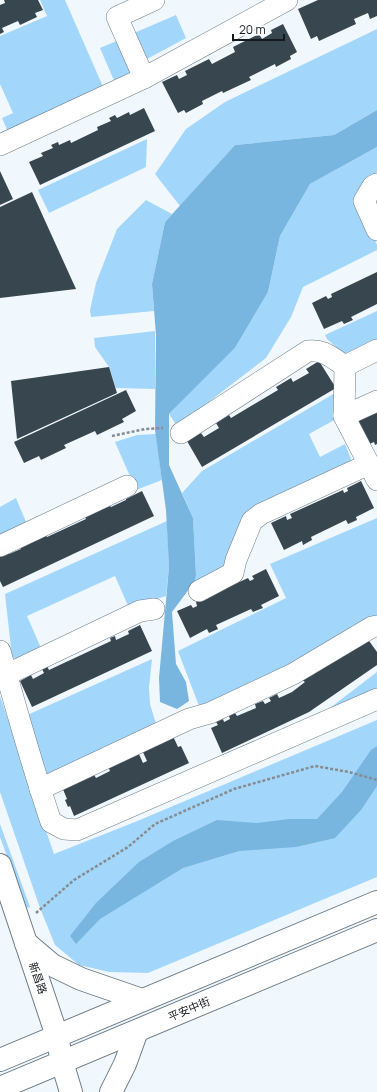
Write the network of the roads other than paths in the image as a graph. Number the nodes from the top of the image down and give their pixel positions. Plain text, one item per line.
1 (154, 0) edge
2 (287, 0) edge
3 (144, 78) junction
4 (0, 144) edge
5 (377, 184) edge
6 (377, 230) edge
7 (377, 350) edge
8 (345, 366) junction
9 (377, 401) edge
10 (344, 416) junction
11 (174, 430) road end
12 (373, 472) edge
13 (127, 486) dead end
14 (0, 546) edge
15 (199, 591) dead end
16 (154, 609) dead end
17 (377, 626) edge
18 (0, 651) edge
19 (6, 675) junction
20 (377, 699) edge
21 (40, 790) junction
22 (0, 865) edge
23 (377, 902) edge
24 (377, 930) edge
25 (25, 942) junction
26 (142, 1000) junction
27 (137, 1031) junction
28 (57, 1036) junction
29 (1, 1055) edge
30 (62, 1062) junction
31 (8, 1088) edge
32 (71, 1092) edge
33 (111, 1092) edge

1 - 3 lane
2 - 3 lane
3 - 4 lane
5 - 6 lane
7 - 8 lane
8 - 10 lane
8 - 11 lane
9 - 10 lane
10 - 12 lane
12 - 15 lane
13 - 14 lane
16 - 19 lane
17 - 21 lane
18 - 19 lane
19 - 21 lane
20 - 21 lane
22 - 25 main road, 新昌路
23 - 26 main road
24 - 27 main road, 平安中街
25 - 26 main road
25 - 28 main road, 新昌路
26 - 28 main road
27 - 30 main road, 平安中街
27 - 33 main road
28 - 29 main road
28 - 30 main road, 新昌路
29 - 31 main road
30 - 31 main road, 平安中街
30 - 32 main road, 新昌路

